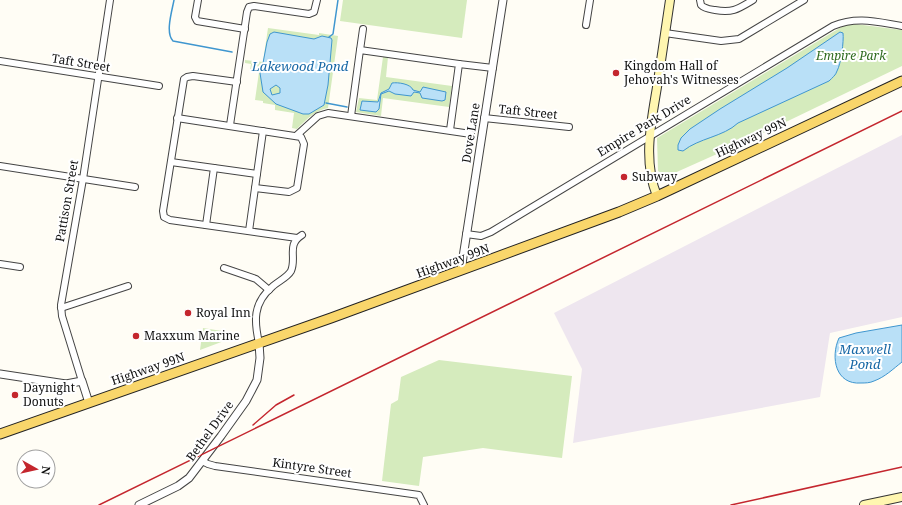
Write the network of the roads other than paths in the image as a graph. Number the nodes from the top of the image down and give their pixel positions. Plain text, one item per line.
1 (110, 0) edge
2 (198, 0) edge
3 (317, 0) edge
4 (503, 0) edge
5 (590, 0) edge
6 (670, 0) edge
7 (700, 0) edge
8 (753, 0) edge
9 (804, 0) edge
10 (793, 3) edge
11 (586, 25) dead end
12 (902, 26) edge
13 (245, 29) junction
14 (363, 29) dead end
15 (665, 33) junction
16 (360, 50) junction
17 (0, 61) edge
18 (459, 64) junction
19 (493, 68) junction
20 (99, 77) junction
21 (902, 81) edge
22 (237, 82) junction
23 (159, 86) dead end
24 (351, 116) junction
25 (178, 118) junction
26 (484, 118) junction
27 (230, 126) junction
28 (569, 127) dead end
29 (450, 130) junction
30 (263, 131) junction
31 (471, 134) dead end
32 (297, 135) junction
33 (649, 136) junction
34 (171, 162) junction
35 (0, 166) edge
36 (214, 168) junction
37 (257, 174) junction
38 (83, 179) junction
39 (135, 187) dead end
40 (255, 188) junction
41 (657, 196) junction
42 (206, 225) junction
43 (249, 231) junction
44 (466, 234) junction
45 (0, 264) edge
46 (20, 267) dead end
47 (224, 268) dead end
48 (461, 270) junction
49 (128, 286) dead end
50 (269, 290) junction
51 (60, 308) junction
52 (259, 343) junction
53 (0, 374) edge
54 (82, 381) junction
55 (89, 403) junction
56 (0, 434) edge
57 (202, 461) junction
58 (902, 496) edge
59 (139, 505) edge
60 (424, 505) edge
61 (864, 505) edge

1 - 20 street, Pattison Street
2 - 13 street
3 - 13 street
4 - 19 street, Dove Lane
5 - 11 street
6 - 15 main road
7 - 8 street
9 - 10 street
10 - 15 street
12 - 33 street, Empire Park Drive
13 - 22 street
14 - 16 street
15 - 33 main road
16 - 18 street
16 - 24 street
17 - 20 street, Taft Street
18 - 19 street
18 - 29 street
19 - 26 street, Dove Lane
20 - 23 street, Taft Street
20 - 38 street, Pattison Street
21 - 41 main road, Highway 99N
22 - 25 street
22 - 27 street
24 - 29 street
24 - 32 street
25 - 27 street
25 - 34 street
26 - 28 street, Taft Street
26 - 44 street, Dove Lane
27 - 30 street
29 - 31 street
30 - 32 street
30 - 37 street
32 - 40 street
33 - 41 main road
33 - 44 street, Empire Park Drive
34 - 36 street
34 - 42 street
35 - 38 street
36 - 37 street
36 - 42 street
37 - 40 street
38 - 39 street
38 - 51 street, Pattison Street
40 - 43 street
41 - 48 main road, Highway 99N
42 - 43 street
43 - 50 street
44 - 48 street, Dove Lane
45 - 46 street
47 - 50 street
48 - 52 main road, Highway 99N
49 - 51 street
50 - 52 street
51 - 54 street, Pattison Street
52 - 55 main road, Highway 99N
52 - 57 street, Bethel Drive
53 - 54 street
54 - 55 street, Pattison Street
55 - 56 main road, Highway 99N
57 - 59 street, Bethel Drive
57 - 60 street, Kintyre Street
58 - 61 main road

